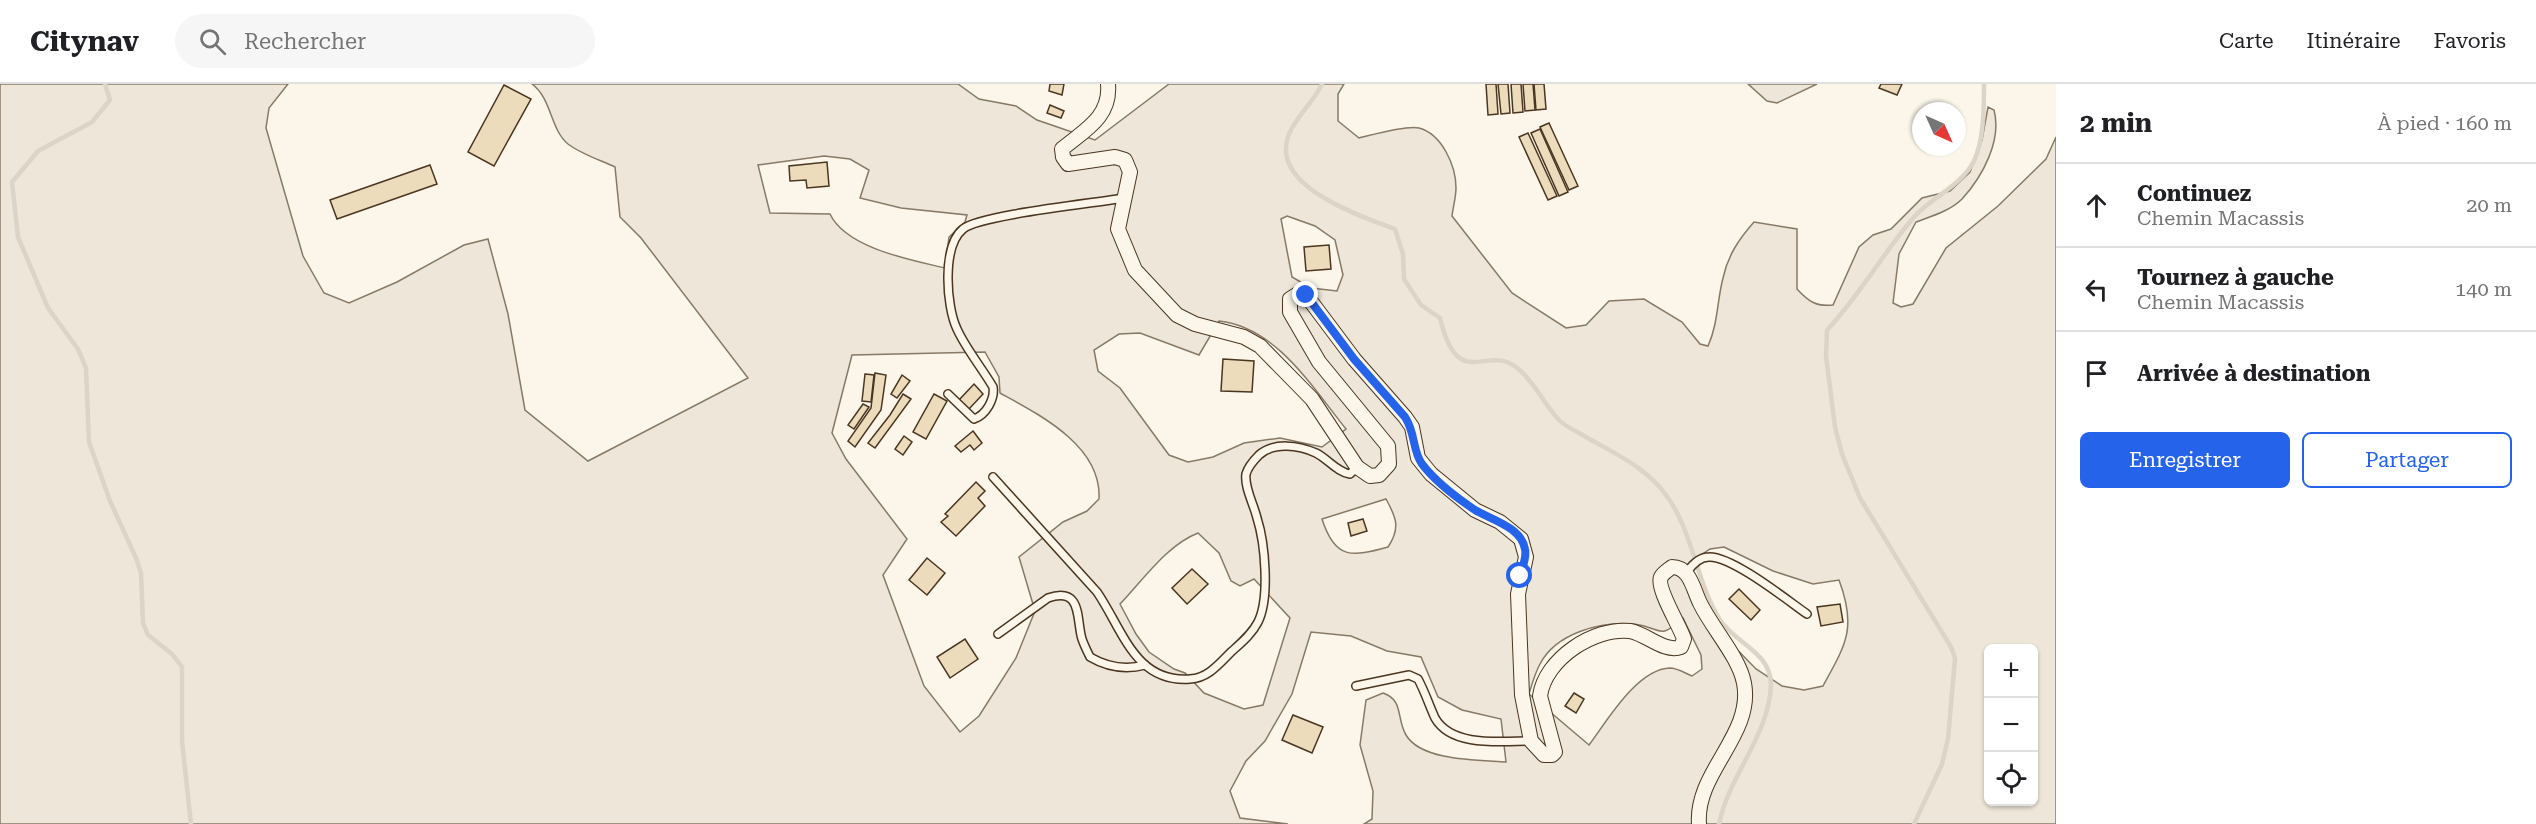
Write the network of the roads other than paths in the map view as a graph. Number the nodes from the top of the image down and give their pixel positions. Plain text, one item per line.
1 (1108, 84) edge
2 (1124, 198) junction
3 (948, 394) dead end
4 (1357, 467) junction
5 (993, 477) dead end
6 (1690, 568) junction
7 (1807, 614) dead end
8 (998, 634) dead end
9 (1145, 665) junction
10 (1356, 686) dead end
11 (1531, 741) junction
12 (1699, 824) edge

1 - 2 street
2 - 3 lane
2 - 4 street
4 - 9 lane
4 - 11 street
5 - 9 lane
6 - 7 lane
6 - 11 street
6 - 12 street
8 - 9 lane
10 - 11 lane

